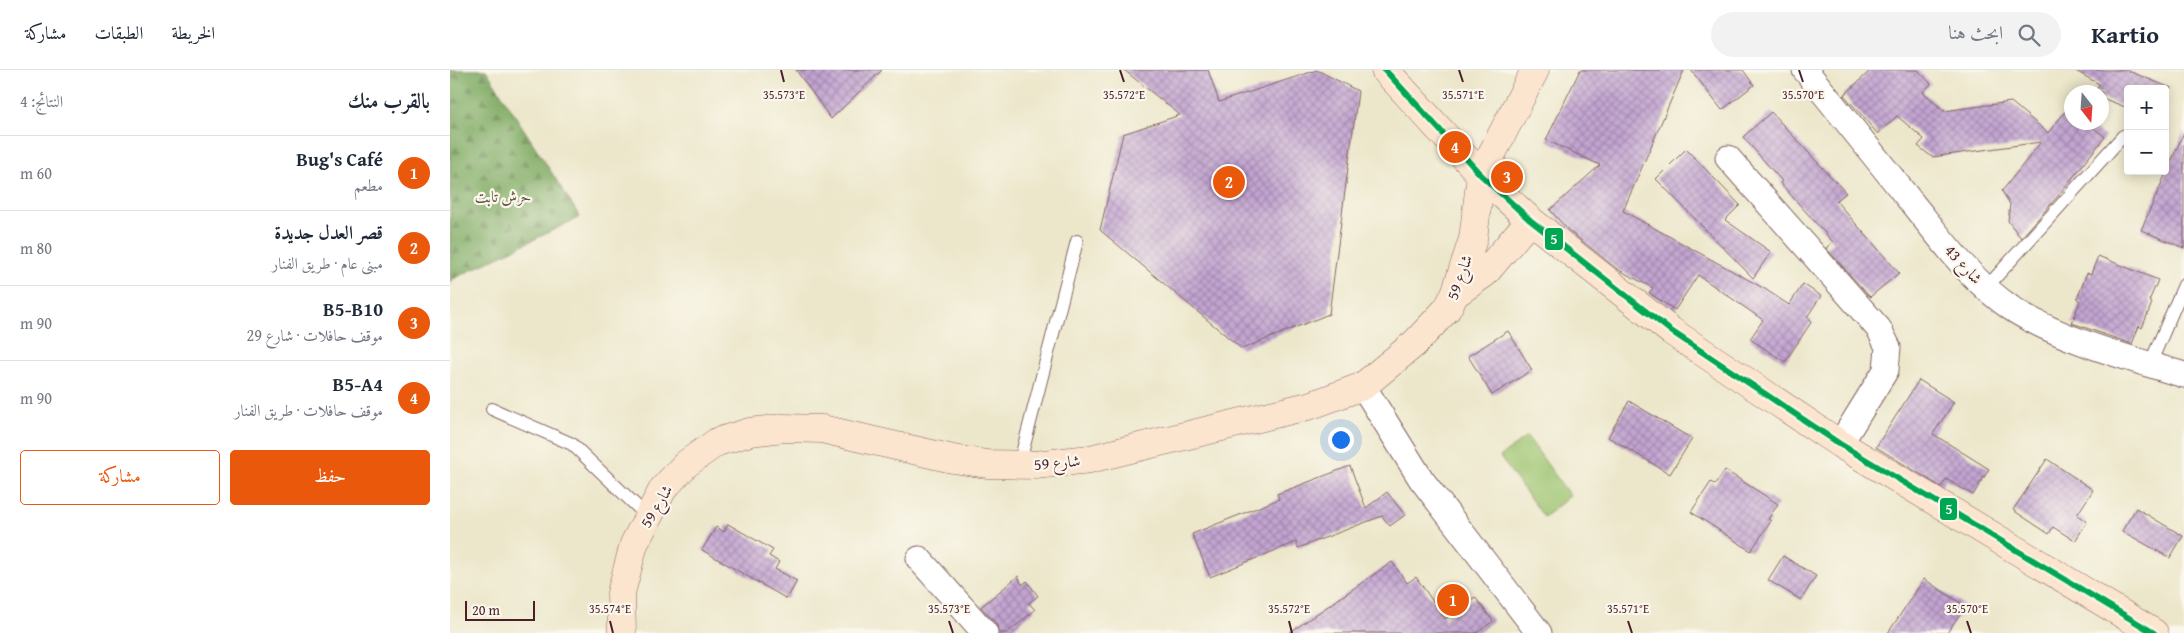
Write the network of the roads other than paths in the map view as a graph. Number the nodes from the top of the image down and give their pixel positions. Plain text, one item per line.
1 (1385, 70) edge
2 (1535, 70) edge
3 (1805, 70) edge
4 (2123, 136) dead end
5 (1728, 158) dead end
6 (1481, 176) junction
7 (1530, 220) junction
8 (1077, 241) dead end
9 (2184, 285) edge
10 (1986, 288) junction
11 (1455, 294) junction
12 (2150, 364) junction
13 (2184, 375) edge
14 (1364, 386) junction
15 (492, 409) dead end
16 (1840, 444) junction
17 (1019, 464) junction
18 (648, 517) junction
19 (919, 559) dead end
20 (622, 633) edge
21 (985, 633) edge
22 (1539, 633) edge
23 (2154, 633) edge

1 - 6 street
2 - 6 street, شارع 59
3 - 10 street, شارع 43
4 - 10 lane
5 - 16 street
6 - 7 street
6 - 11 street, شارع 59
7 - 11 street
7 - 16 street
8 - 17 lane
9 - 12 lane
10 - 12 street, شارع 43
11 - 14 street, شارع 59
12 - 13 street, شارع 43
14 - 17 street, شارع 59
14 - 22 street
15 - 18 lane
16 - 23 street
17 - 18 street, شارع 59
18 - 20 street, شارع 59
19 - 21 street

